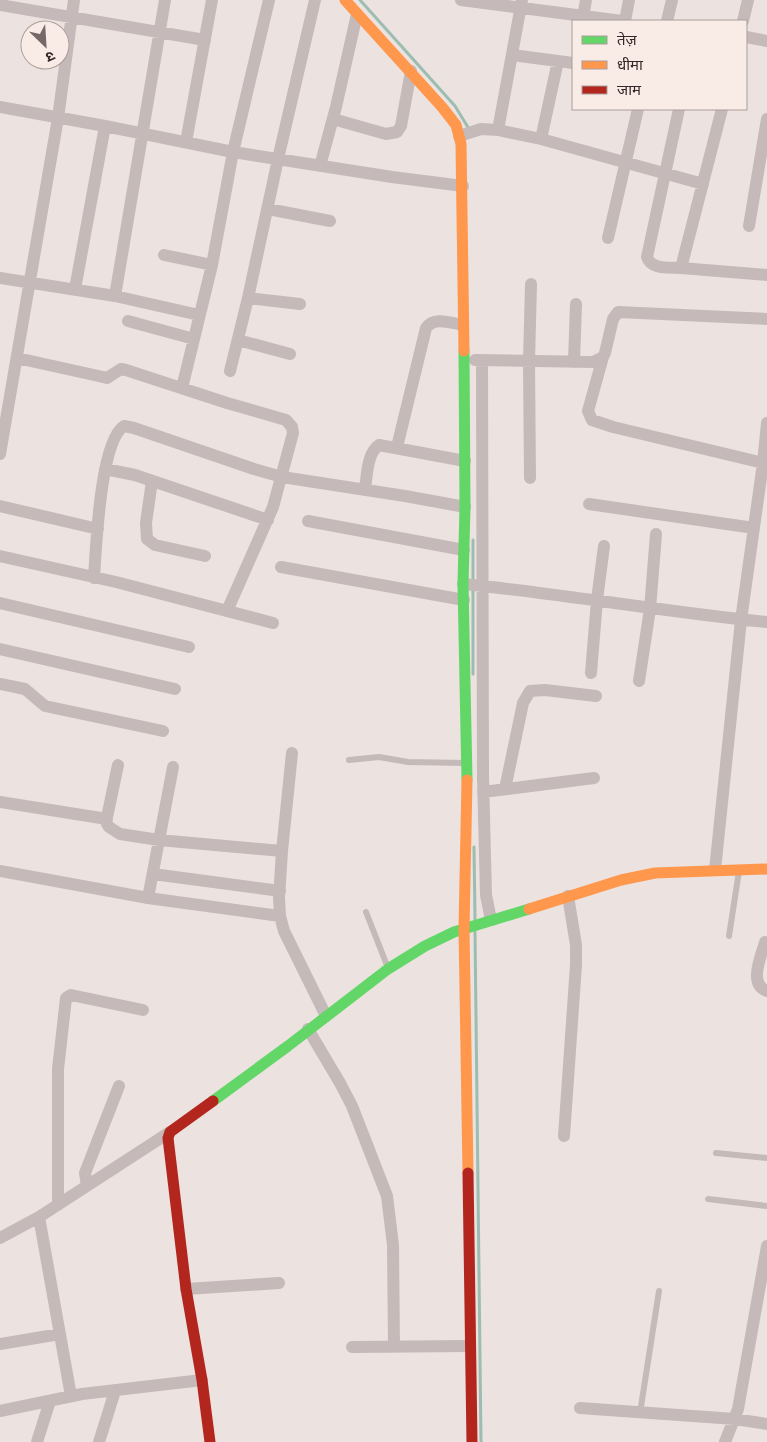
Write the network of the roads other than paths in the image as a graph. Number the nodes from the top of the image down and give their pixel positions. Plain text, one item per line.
1 (74, 0) edge
2 (166, 0) edge
3 (212, 0) edge
4 (269, 0) edge
5 (315, 0) edge
6 (345, 0) edge
7 (461, 0) edge
8 (586, 0) edge
9 (629, 0) edge
10 (672, 0) edge
11 (748, 0) edge
12 (0, 4) edge
13 (522, 4) edge
14 (358, 14) junction
15 (71, 17) junction
16 (583, 17) junction
17 (613, 20) edge
18 (623, 20) edge
19 (667, 20) edge
20 (743, 20) edge
21 (160, 33) junction
22 (747, 37) edge
23 (205, 40) junction
24 (767, 41) edge
25 (512, 55) junction
26 (558, 61) junction
27 (572, 63) edge
28 (411, 71) junction
29 (0, 107) edge
30 (638, 110) edge
31 (679, 110) edge
32 (722, 110) edge
33 (58, 118) junction
34 (333, 119) junction
35 (767, 119) edge
36 (104, 126) junction
37 (498, 130) junction
38 (466, 133) junction
39 (144, 134) junction
40 (541, 139) junction
41 (186, 142) junction
42 (233, 152) junction
43 (278, 159) junction
44 (626, 163) junction
45 (320, 166) junction
46 (666, 173) junction
47 (703, 184) junction
48 (463, 186) junction
49 (268, 209) junction
50 (330, 221) dead end
51 (749, 226) dead end
52 (608, 238) dead end
53 (164, 255) dead end
54 (212, 265) junction
55 (681, 268) junction
56 (767, 275) edge
57 (0, 278) edge
58 (30, 283) junction
59 (531, 284) dead end
60 (75, 289) junction
61 (115, 296) junction
62 (248, 298) junction
63 (300, 304) dead end
64 (576, 304) dead end
65 (200, 315) junction
66 (767, 319) edge
67 (128, 321) dead end
68 (463, 325) junction
69 (194, 338) junction
70 (238, 340) junction
71 (290, 354) dead end
72 (603, 357) junction
73 (17, 358) junction
74 (473, 360) junction
75 (529, 362) junction
76 (574, 362) junction
77 (230, 371) dead end
78 (182, 388) junction
79 (5, 393) edge
80 (767, 423) edge
81 (397, 447) junction
82 (0, 454) edge
83 (465, 461) junction
84 (763, 463) junction
85 (105, 469) junction
86 (282, 476) junction
87 (530, 478) dead end
88 (152, 481) junction
89 (365, 489) junction
90 (589, 504) dead end
91 (0, 506) edge
92 (465, 507) junction
93 (268, 520) junction
94 (308, 521) dead end
95 (754, 528) junction
96 (98, 529) junction
97 (656, 534) dead end
98 (604, 546) dead end
99 (464, 550) junction
100 (0, 556) edge
101 (205, 556) dead end
102 (281, 567) dead end
103 (94, 578) junction
104 (473, 585) junction
105 (464, 600) junction
106 (597, 600) junction
107 (0, 603) edge
108 (650, 609) junction
109 (227, 611) junction
110 (741, 620) junction
111 (767, 622) edge
112 (273, 623) dead end
113 (189, 647) dead end
114 (0, 649) edge
115 (591, 673) dead end
116 (639, 681) dead end
117 (0, 684) edge
118 (175, 689) dead end
119 (596, 696) dead end
120 (163, 731) dead end
121 (292, 753) dead end
122 (349, 760) dead end
123 (466, 763) junction
124 (118, 765) dead end
125 (173, 767) dead end
126 (594, 778) dead end
127 (505, 789) junction
128 (484, 792) junction
129 (0, 802) edge
130 (107, 819) junction
131 (159, 840) junction
132 (282, 851) junction
133 (739, 869) junction
134 (767, 869) edge
135 (714, 870) junction
136 (0, 871) edge
137 (153, 874) junction
138 (280, 891) junction
139 (568, 896) junction
140 (148, 898) junction
141 (366, 912) dead end
142 (280, 916) junction
143 (489, 921) junction
144 (468, 927) junction
145 (729, 936) dead end
146 (765, 942) dead end
147 (388, 969) junction
148 (767, 992) edge
149 (143, 1010) dead end
150 (326, 1016) junction
151 (308, 1029) junction
152 (120, 1086) dead end
153 (170, 1132) junction
154 (564, 1136) dead end
155 (716, 1153) dead end
156 (767, 1158) edge
157 (87, 1186) junction
158 (708, 1198) dead end
159 (58, 1205) junction
160 (767, 1206) edge
161 (39, 1218) junction
162 (0, 1238) edge
163 (767, 1246) edge
164 (279, 1283) dead end
165 (186, 1289) junction
166 (659, 1292) dead end
167 (60, 1334) junction
168 (0, 1344) edge
169 (469, 1346) junction
170 (352, 1347) dead end
171 (394, 1347) junction
172 (202, 1380) junction
173 (115, 1391) junction
174 (71, 1396) junction
175 (50, 1401) junction
176 (580, 1408) dead end
177 (0, 1411) edge
178 (640, 1413) junction
179 (735, 1419) junction
180 (767, 1424) edge
181 (37, 1442) edge
182 (99, 1442) edge
183 (210, 1442) edge
184 (472, 1442) edge
185 (725, 1442) edge

1 - 15 street
2 - 21 street
3 - 23 street
4 - 42 street
5 - 43 street
6 - 14 street
7 - 13 street
8 - 16 street
9 - 18 street
10 - 19 street
11 - 20 street
12 - 15 street
13 - 16 street
13 - 25 street
14 - 28 street
14 - 34 street
15 - 21 street
15 - 33 street
16 - 17 street
21 - 23 street
21 - 39 street
22 - 24 street
23 - 41 street
25 - 26 street
25 - 37 street
26 - 27 street
26 - 40 street
28 - 34 street
28 - 38 street
29 - 33 street
30 - 44 street
31 - 46 street
32 - 47 street
33 - 36 street
33 - 58 street
34 - 45 street
35 - 51 street
36 - 39 street
36 - 60 street
37 - 38 street
37 - 40 street
38 - 48 street
39 - 41 street
39 - 61 street
40 - 44 street
41 - 42 street
42 - 43 street
42 - 54 street
43 - 45 street
43 - 49 street
44 - 46 street
44 - 52 street
45 - 48 street
46 - 47 street
46 - 55 street
47 - 55 street
48 - 68 street
49 - 50 street
49 - 62 street
53 - 54 street
54 - 65 street
55 - 56 street
57 - 58 street
58 - 60 street
58 - 73 street
59 - 75 street
60 - 61 street
61 - 65 street
62 - 63 street
62 - 70 street
64 - 76 street
65 - 69 street
66 - 72 street
67 - 69 street
68 - 74 street
68 - 81 street
69 - 78 street
70 - 71 street
70 - 77 street
72 - 76 street
72 - 84 street
73 - 78 street
73 - 79 street
74 - 75 street
74 - 83 street
74 - 104 street
75 - 76 street
75 - 87 street
78 - 86 street
79 - 82 street
80 - 84 street
81 - 83 street
81 - 89 street
83 - 92 street
84 - 95 street
85 - 86 street
85 - 88 street
85 - 96 street
86 - 89 street
86 - 93 street
88 - 93 street
88 - 101 street
89 - 92 street
90 - 95 street
91 - 96 street
92 - 99 street
93 - 109 street
94 - 99 street
95 - 110 street
96 - 103 street
97 - 108 street
98 - 106 street
99 - 104 street
100 - 103 street
102 - 105 street
103 - 109 street
104 - 105 street
104 - 106 street
104 - 128 street
105 - 123 street
106 - 108 street
106 - 115 street
107 - 113 street
108 - 110 street
108 - 116 street
109 - 112 street
110 - 111 street
110 - 135 street
114 - 118 street
117 - 120 street
119 - 127 street
121 - 132 street
122 - 123 lane
123 - 144 street
124 - 130 street
125 - 131 street
126 - 127 street
127 - 128 street
128 - 143 street
129 - 130 street
130 - 131 street
131 - 132 street
131 - 137 street
132 - 138 street
133 - 134 street
133 - 135 street
133 - 145 lane
135 - 139 street
136 - 140 street
137 - 138 street
137 - 140 street
138 - 142 street
139 - 143 street
139 - 154 street
140 - 142 street
141 - 147 lane
142 - 150 street
143 - 144 street
144 - 147 street
144 - 169 street
146 - 148 street
147 - 150 street
149 - 159 street
150 - 151 street
151 - 153 street
151 - 171 street
152 - 157 street
153 - 157 street
153 - 165 street
155 - 156 lane
157 - 159 street
158 - 160 lane
159 - 161 street
161 - 162 street
161 - 167 street
163 - 179 street
164 - 165 street
165 - 172 street
166 - 178 lane
167 - 168 street
167 - 174 street
169 - 171 street
169 - 184 street
170 - 171 street
172 - 173 street
172 - 183 street
173 - 174 street
173 - 182 street
174 - 175 street
175 - 177 street
175 - 181 street
176 - 178 street
178 - 179 street
179 - 180 street
179 - 185 street

